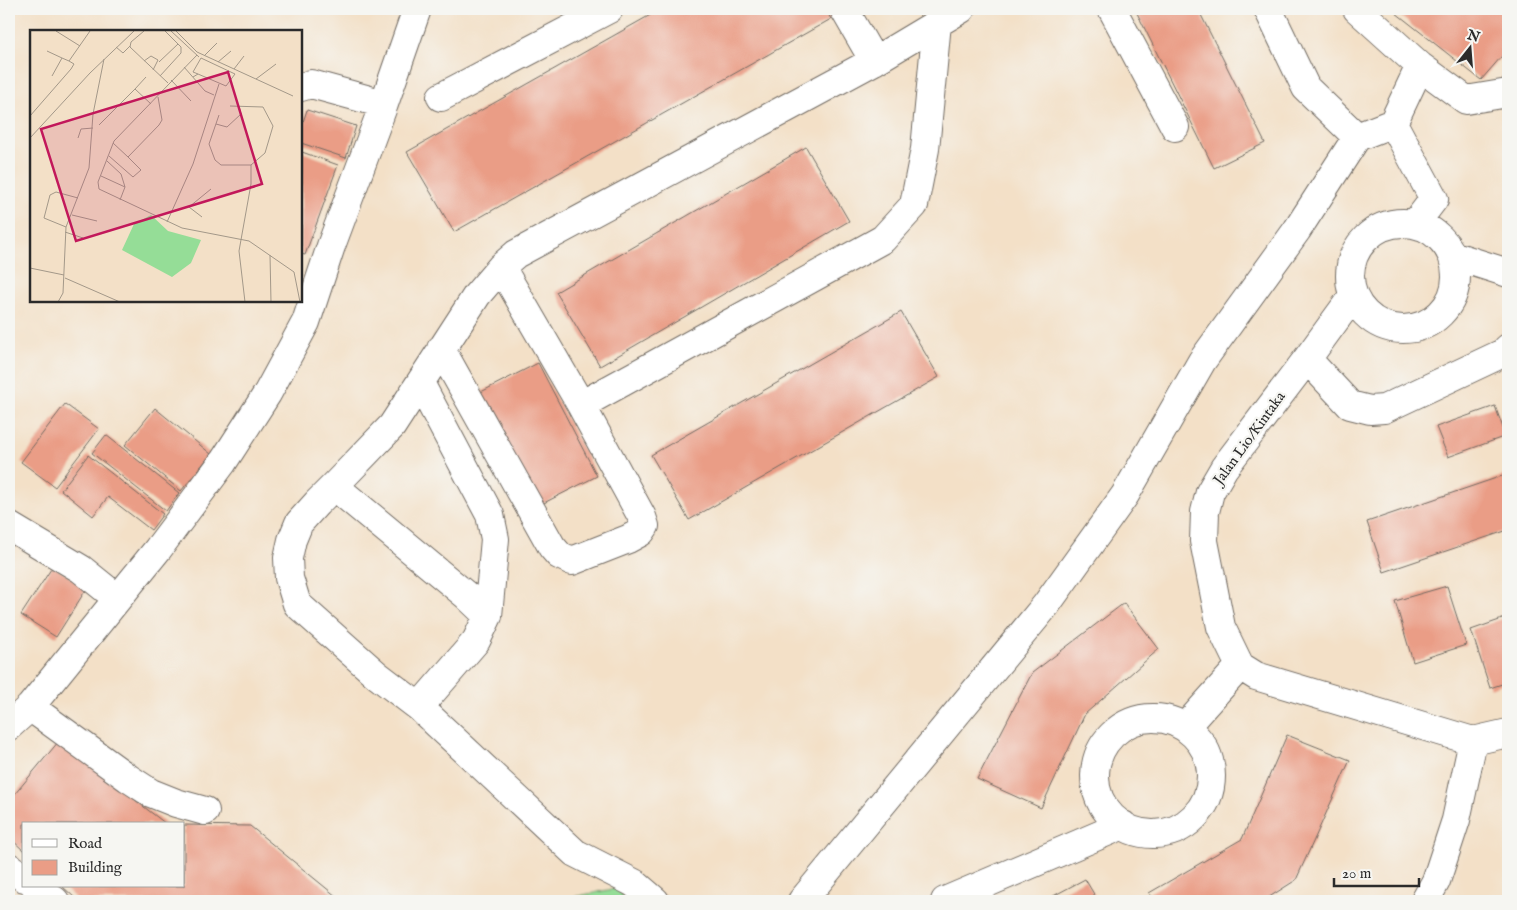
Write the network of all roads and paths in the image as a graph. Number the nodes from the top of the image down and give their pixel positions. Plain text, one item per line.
1 (418, 9) edge
2 (609, 9) edge
3 (844, 9) edge
4 (960, 9) edge
5 (1112, 9) edge
6 (1268, 9) edge
7 (1358, 9) edge
8 (937, 22) junction
9 (874, 61) junction
10 (1420, 66) junction
11 (302, 87) edge
12 (1508, 93) edge
13 (441, 97) dead end
14 (384, 104) junction
15 (1393, 123) junction
16 (1175, 127) dead end
17 (1357, 137) junction
18 (1415, 224) junction
19 (1452, 255) junction
20 (501, 267) junction
21 (1508, 273) edge
22 (1353, 296) junction
23 (1508, 348) edge
24 (441, 349) junction
25 (1308, 359) junction
26 (420, 383) junction
27 (581, 405) junction
28 (334, 486) junction
29 (9, 526) edge
30 (118, 598) junction
31 (488, 616) junction
32 (1240, 666) junction
33 (30, 707) junction
34 (419, 707) junction
35 (9, 726) edge
36 (1185, 727) junction
37 (1508, 733) edge
38 (1473, 742) junction
39 (205, 811) dead end
40 (1123, 826) junction
41 (9, 867) edge
42 (22, 877) edge
43 (38, 888) edge
44 (55, 901) edge
45 (655, 901) edge
46 (802, 901) edge
47 (945, 901) edge
48 (1424, 901) edge

1 - 14 street
2 - 13 street
3 - 9 street
4 - 8 street
5 - 16 street
6 - 17 street
7 - 10 street
8 - 9 street
8 - 27 street
9 - 20 street
10 - 12 street
10 - 15 street
11 - 14 street
14 - 30 street
15 - 17 street
15 - 18 street
17 - 46 street
18 - 19 street
18 - 22 street
19 - 21 street
19 - 22 street
20 - 24 street
20 - 27 street
22 - 25 street, Jalan Lio/Kintaka
23 - 25 street
24 - 26 street
24 - 27 street
25 - 32 street, Jalan Lio/Kintaka
26 - 28 street
26 - 31 street
28 - 31 street
28 - 34 street
29 - 30 street
30 - 33 street
31 - 34 street
32 - 36 street
32 - 38 street
33 - 35 street
33 - 39 street
34 - 45 street
36 - 40 street
36 - 40 street
37 - 38 street
38 - 48 street
40 - 47 street
41 - 42 street
43 - 44 street

